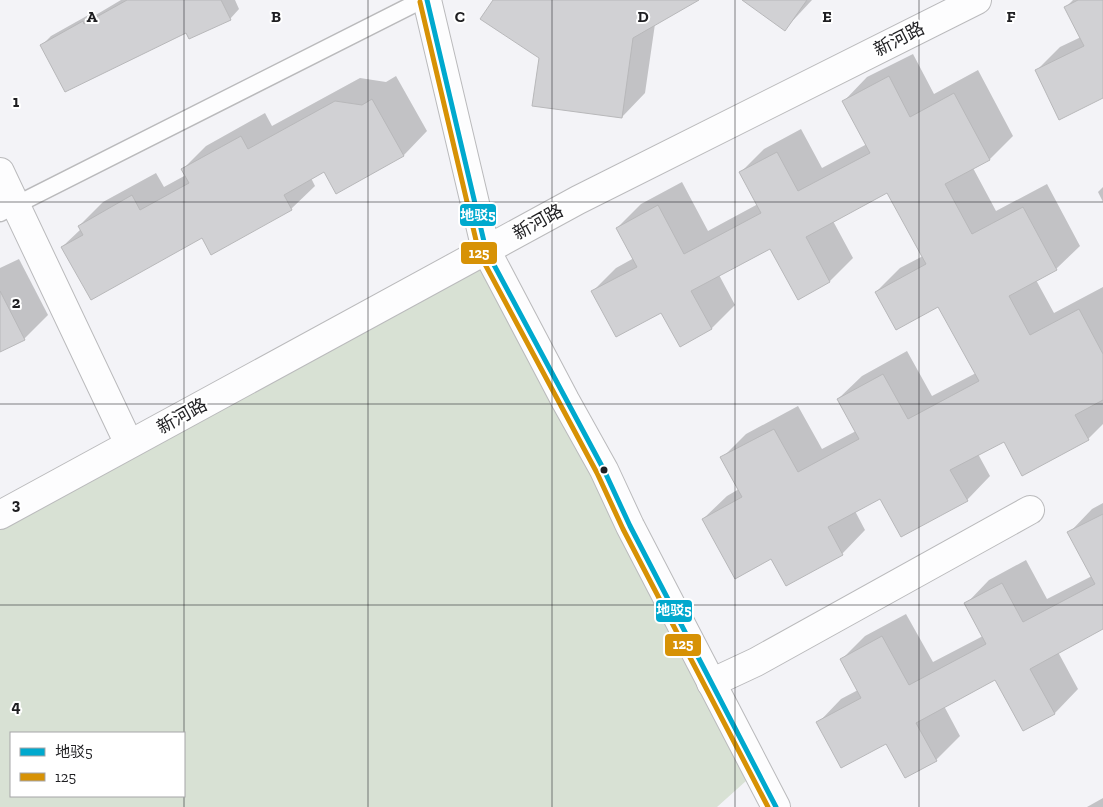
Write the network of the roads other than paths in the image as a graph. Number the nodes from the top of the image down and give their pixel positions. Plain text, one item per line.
1 (422, 0) edge
2 (427, 0) edge
3 (977, 0) edge
4 (0, 172) edge
5 (8, 208) edge
6 (486, 250) junction
7 (129, 444) junction
8 (1030, 510) dead end
9 (0, 515) edge
10 (711, 682) junction
11 (776, 807) edge

1 - 5 lane
2 - 6 street
3 - 6 street, 新河路
4 - 5 street
5 - 7 street
6 - 7 street, 新河路
6 - 10 street
7 - 9 street, 新河路
8 - 10 street
10 - 11 street

